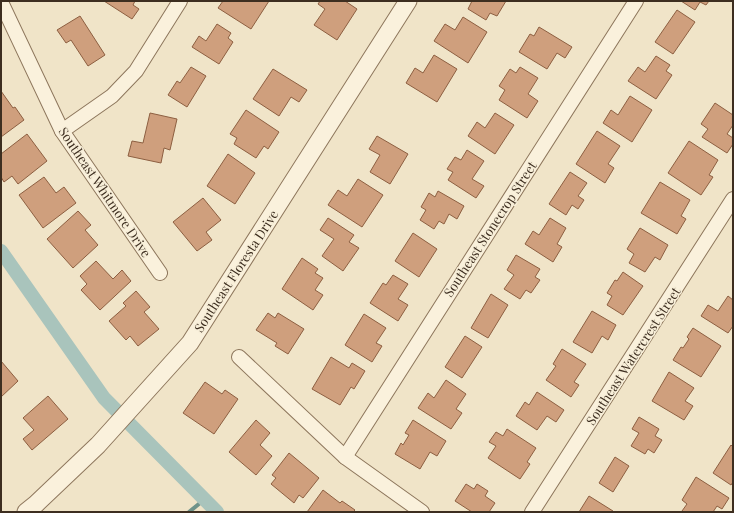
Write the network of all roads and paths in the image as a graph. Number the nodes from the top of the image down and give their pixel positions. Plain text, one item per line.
1 (180, 1) edge
2 (408, 1) edge
3 (636, 1) edge
4 (1, 2) edge
5 (62, 131) junction
6 (733, 199) edge
7 (160, 273) dead end
8 (239, 358) dead end
9 (345, 457) junction
10 (26, 512) edge
11 (422, 512) edge
12 (532, 512) edge

1 - 5 street
2 - 10 street, Southeast Floresta Drive
3 - 9 street, Southeast Stonecrop Street
4 - 5 street, Southeast Whitmore Drive
5 - 7 street, Southeast Whitmore Drive
6 - 12 street, Southeast Watercrest Street
8 - 9 street
9 - 11 street

